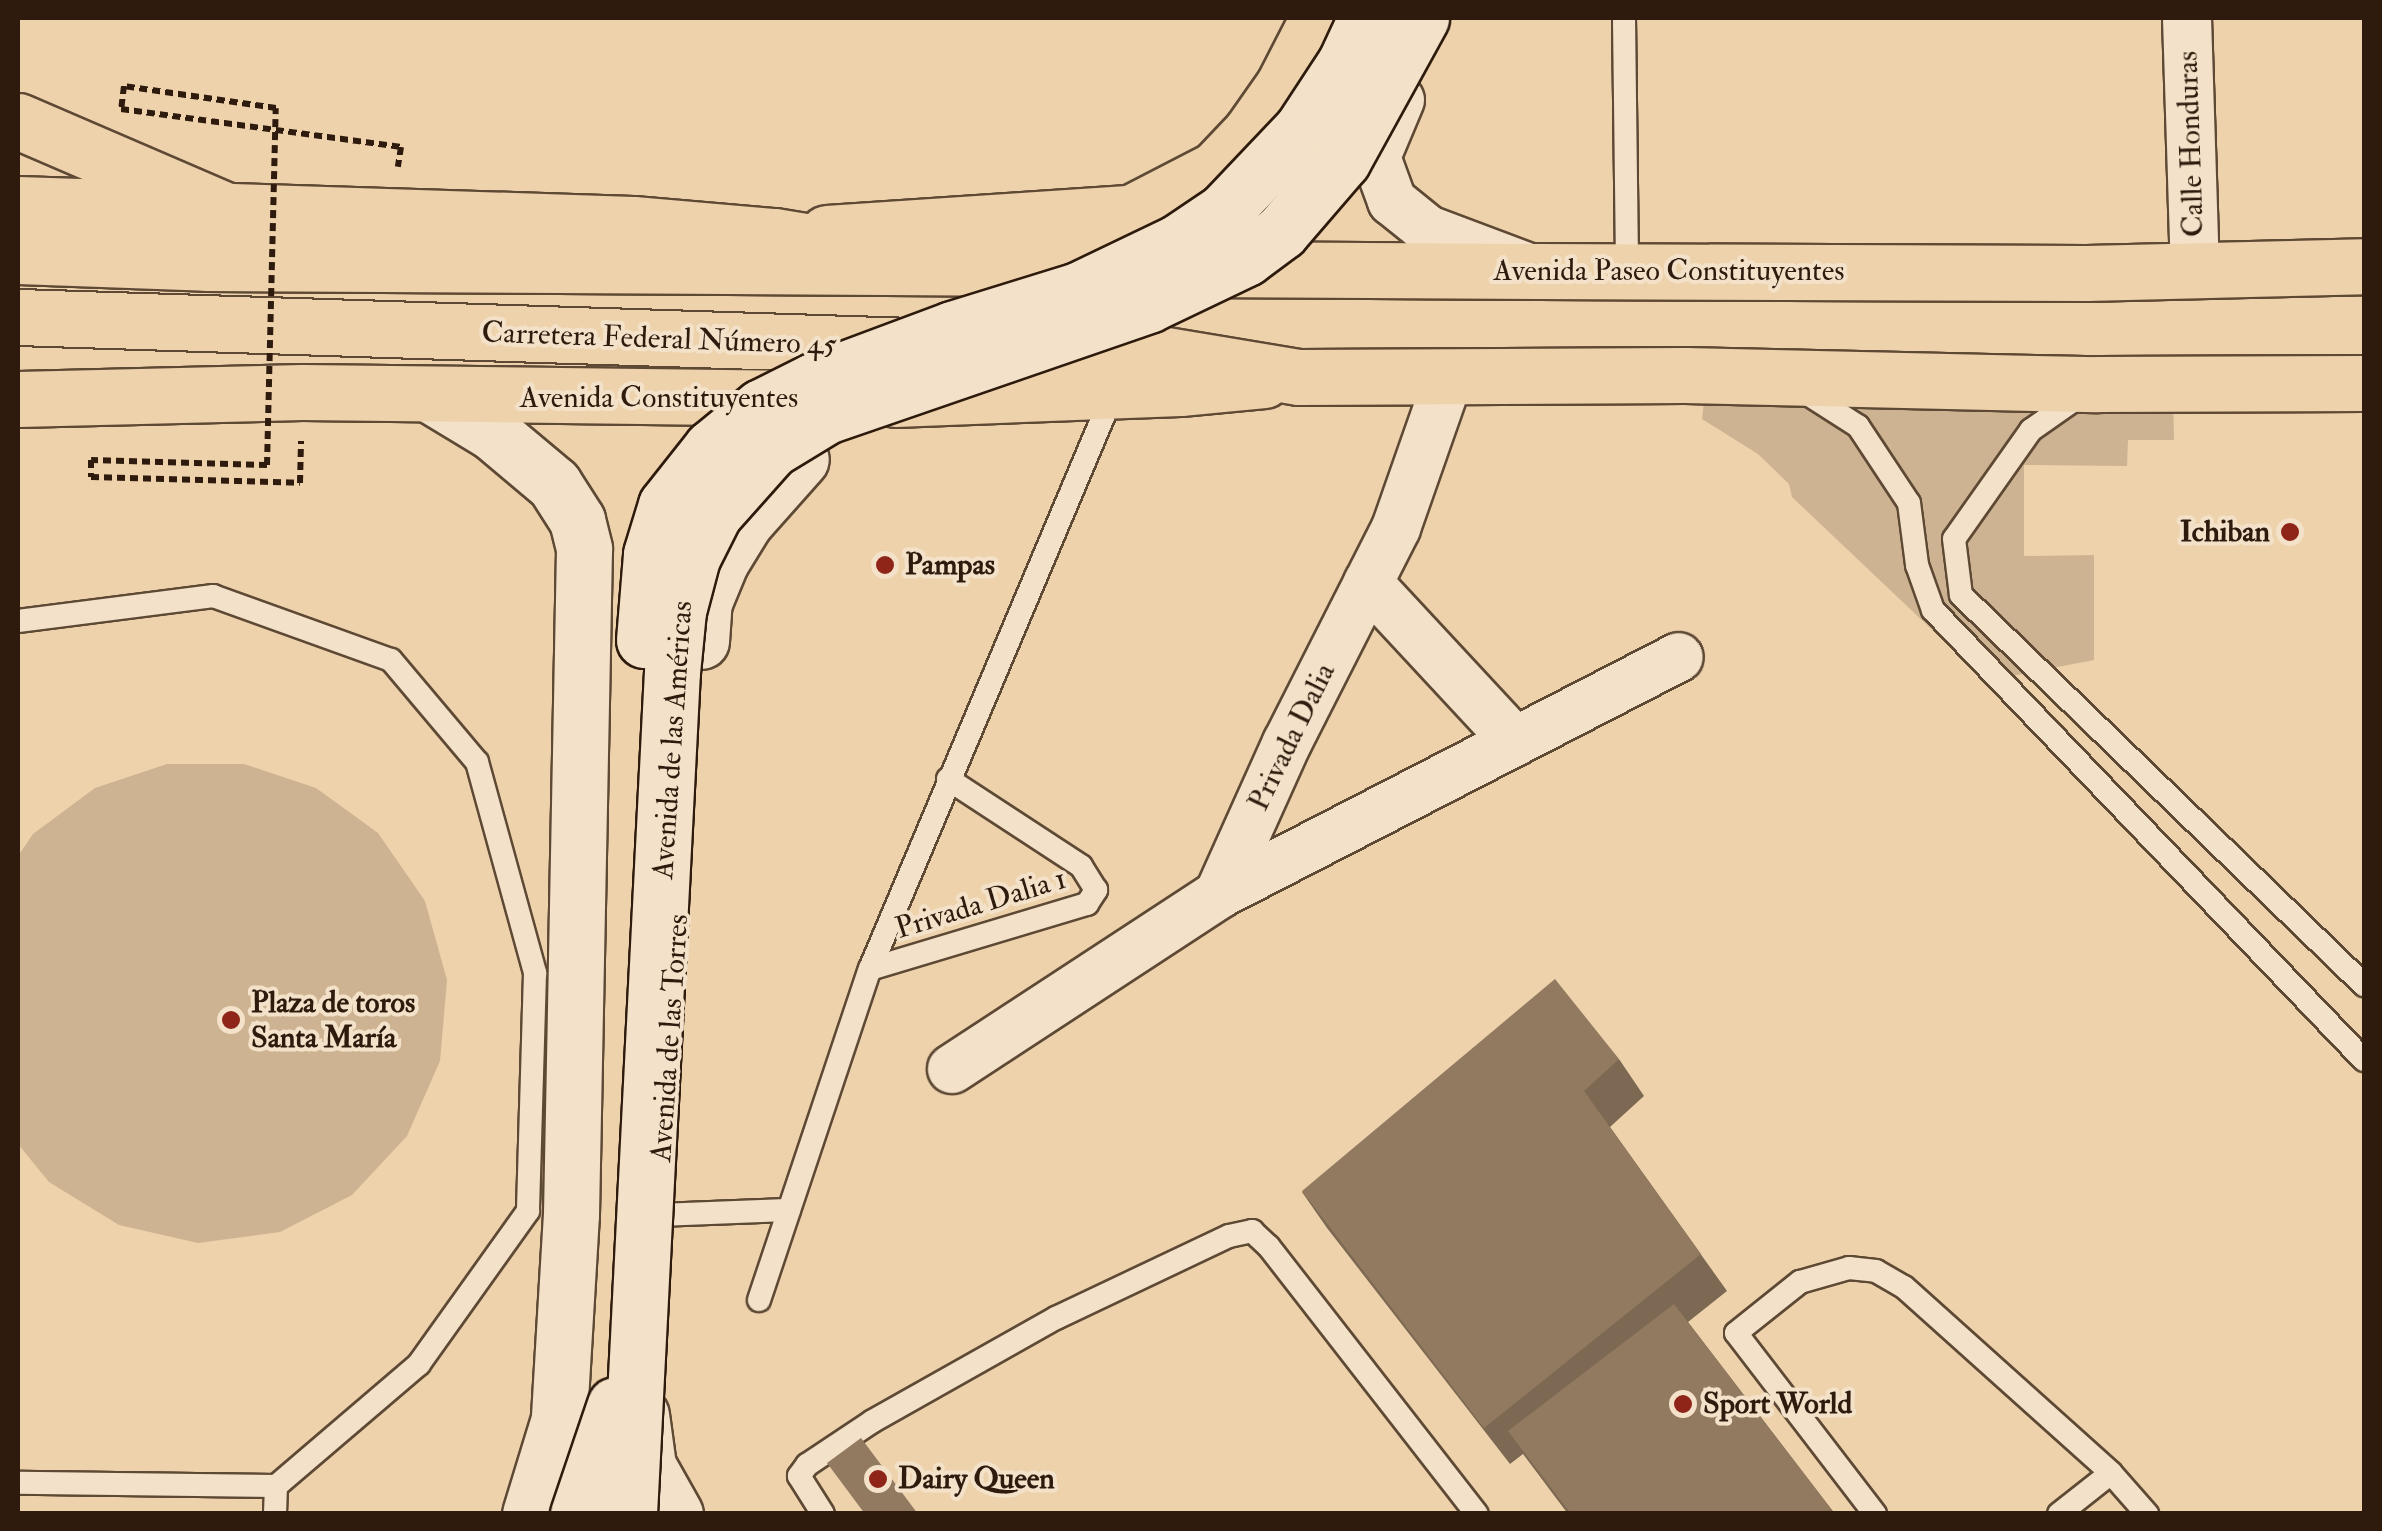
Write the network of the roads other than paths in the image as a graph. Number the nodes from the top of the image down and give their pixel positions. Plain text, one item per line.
1 (1318, 18) edge
2 (1366, 18) edge
3 (1421, 18) edge
4 (1443, 18) edge
5 (1624, 18) edge
6 (2187, 18) edge
7 (18, 121) edge
8 (18, 204) edge
9 (229, 212) junction
10 (774, 236) junction
11 (18, 256) edge
12 (2364, 266) edge
13 (974, 267) junction
14 (2195, 270) junction
15 (1537, 271) junction
16 (1626, 271) junction
17 (18, 317) edge
18 (1299, 377) junction
19 (1450, 377) junction
20 (1784, 379) junction
21 (2364, 383) edge
22 (2097, 384) junction
23 (1114, 391) junction
24 (434, 396) junction
25 (18, 399) edge
26 (895, 399) junction
27 (1368, 583) junction
28 (18, 621) edge
29 (1679, 656) dead end
30 (1516, 741) junction
31 (2151, 778) junction
32 (948, 780) junction
33 (2121, 806) junction
34 (1219, 894) junction
35 (870, 969) junction
36 (2364, 984) edge
37 (2364, 1060) edge
38 (952, 1069) dead end
39 (789, 1210) junction
40 (550, 1212) junction
41 (656, 1215) junction
42 (759, 1300) dead end
43 (628, 1416) junction
44 (2111, 1473) junction
45 (18, 1483) edge
46 (276, 1486) junction
47 (1466, 1510) edge
48 (275, 1514) edge
49 (530, 1514) edge
50 (562, 1514) edge
51 (578, 1514) edge
52 (597, 1514) edge
53 (629, 1514) edge
54 (675, 1514) edge
55 (823, 1514) edge
56 (1875, 1514) edge
57 (2059, 1514) edge
58 (2148, 1514) edge

1 - 10 main road
2 - 43 main road, Avenida de las Américas, bridge
3 - 53 main road, Avenida de las Américas, bridge
4 - 15 street
5 - 16 lane
6 - 14 street, Calle Honduras
7 - 9 main road
8 - 9 main road
9 - 10 main road
10 - 13 main road
11 - 13 main road
12 - 14 main road, Avenida Paseo Constituyentes
13 - 15 main road, Avenida Paseo Constituyentes
14 - 16 main road, Avenida Paseo Constituyentes
15 - 16 main road, Avenida Paseo Constituyentes
17 - 18 main road, Carretera Federal Número 45
18 - 19 main road
18 - 23 main road, Avenida Constituyentes
19 - 20 main road
19 - 27 street, Privada Dalia
20 - 22 main road
20 - 33 lane
21 - 22 main road
22 - 31 lane
23 - 26 main road, Avenida Constituyentes
23 - 32 lane, Privada Dalia 1
24 - 25 main road, Avenida Constituyentes
24 - 26 main road, Avenida Constituyentes
24 - 40 main road
26 - 41 main road, Avenida de las Torres
27 - 30 street
27 - 34 street, Privada Dalia
28 - 40 lane
29 - 30 street, Privada Dalia
30 - 34 street, Privada Dalia
31 - 33 lane
31 - 36 lane
32 - 35 lane, Privada Dalia 1
32 - 35 lane, Privada Dalia 1
33 - 37 lane
34 - 38 street, Privada Dalia
35 - 39 lane, Privada Dalia 1
39 - 41 lane
39 - 42 lane, Privada Dalia 1
40 - 46 lane
40 - 49 main road
41 - 43 main road, Avenida de las Torres
43 - 50 main road
43 - 51 main road, bridge
43 - 52 main road, Avenida de las Américas, bridge
43 - 54 main road, Avenida de las Torres
44 - 56 lane
44 - 57 lane
44 - 58 lane
45 - 46 lane
46 - 48 lane
47 - 55 lane

